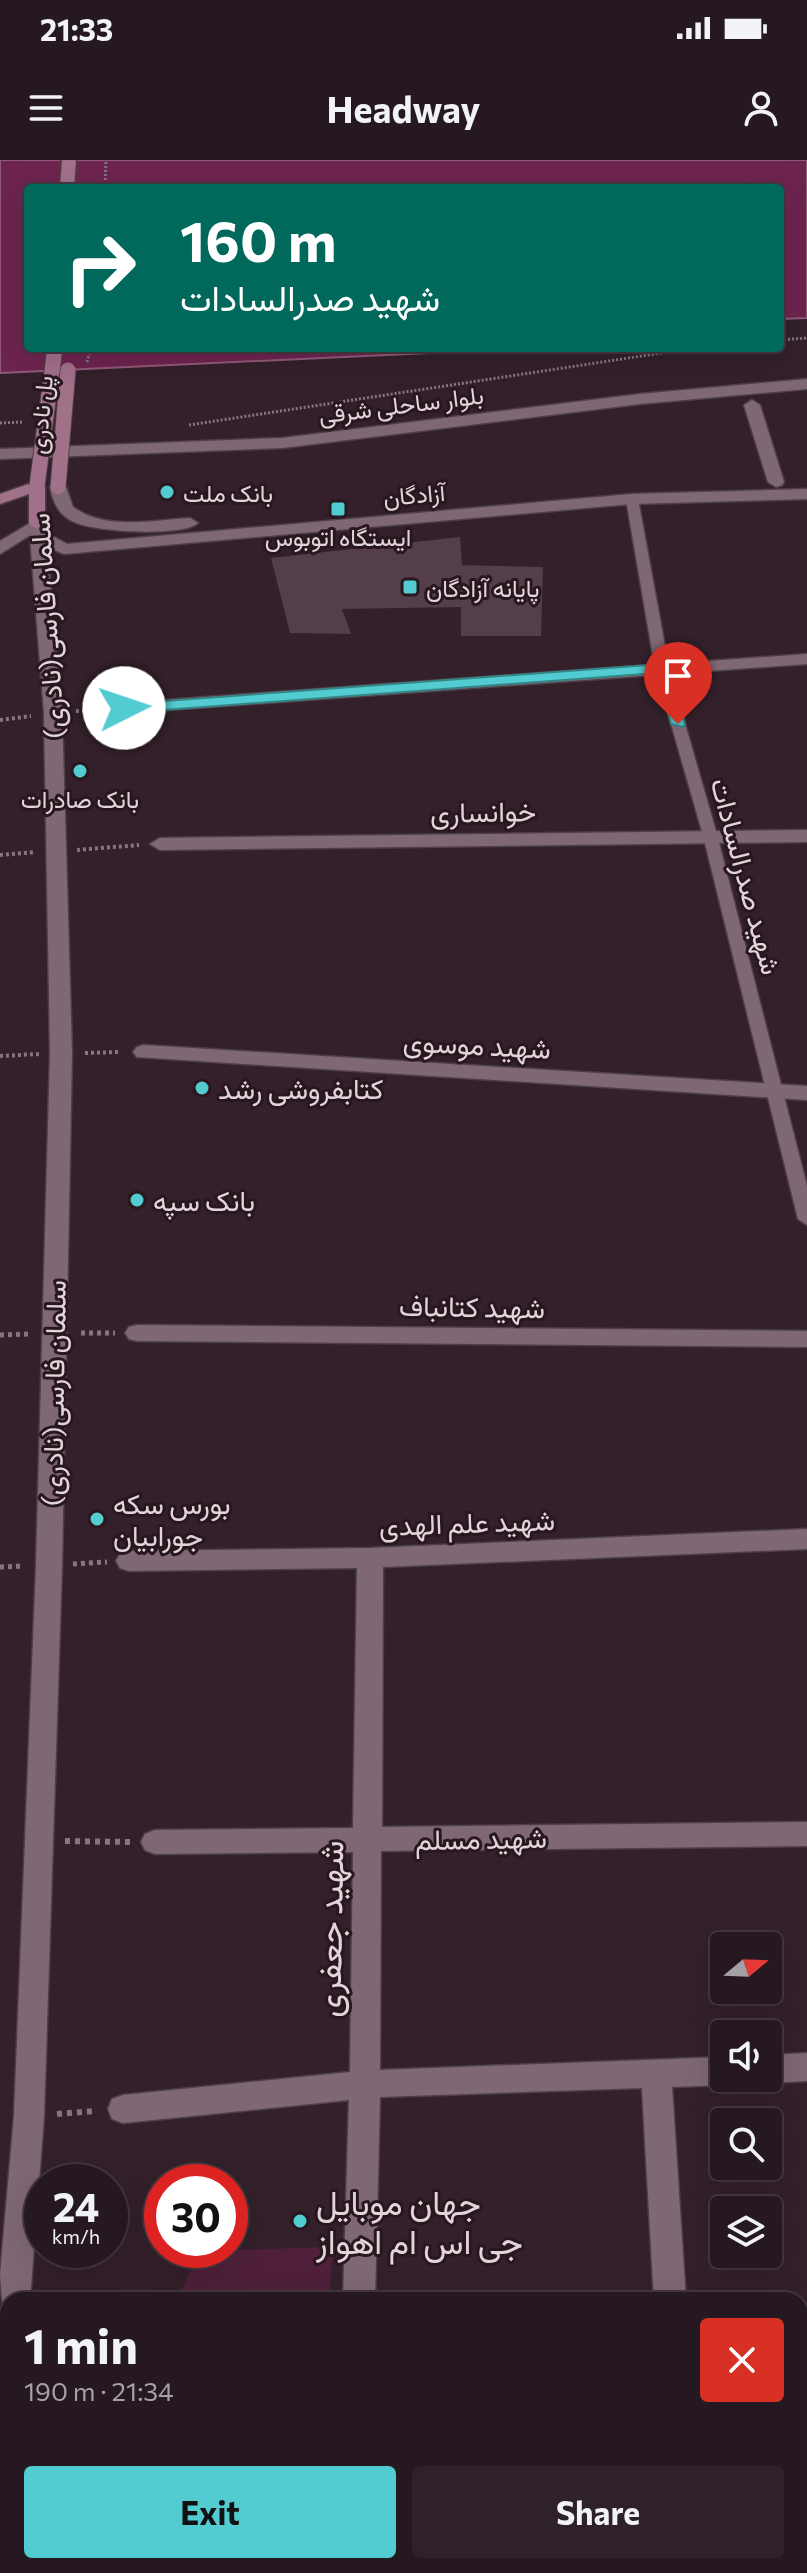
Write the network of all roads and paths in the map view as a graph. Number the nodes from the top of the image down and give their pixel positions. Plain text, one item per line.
1 (69, 160) edge
2 (106, 160) edge
3 (67, 184) edge
4 (105, 184) edge
5 (807, 338) edge
6 (784, 340) edge
7 (54, 352) edge
8 (70, 352) edge
9 (667, 352) edge
10 (807, 374) edge
11 (807, 384) edge
12 (752, 405) dead end
13 (33, 422) dead end
14 (0, 423) edge
15 (177, 426) dead end
16 (0, 439) edge
17 (0, 454) edge
18 (776, 482) junction
19 (807, 483) edge
20 (37, 486) junction
21 (58, 487) joint
22 (807, 494) edge
23 (0, 499) edge
24 (632, 499) junction
25 (37, 524) junction
26 (0, 549) edge
27 (807, 659) edge
28 (662, 668) junction
29 (124, 708) dead end
30 (710, 835) junction
31 (807, 836) edge
32 (160, 844) dead end
33 (144, 1052) dead end
34 (776, 1090) junction
35 (807, 1093) edge
36 (807, 1219) edge
37 (137, 1333) dead end
38 (807, 1339) edge
39 (807, 1539) edge
40 (370, 1558) junction
41 (129, 1561) dead end
42 (807, 1834) edge
43 (367, 1839) junction
44 (39, 1841) junction
45 (155, 1842) joint
46 (807, 2067) edge
47 (782, 2068) edge
48 (710, 2071) edge
49 (656, 2073) junction
50 (365, 2084) junction
51 (123, 2109) dead end
52 (15, 2292) edge
53 (359, 2292) edge
54 (670, 2292) edge

1 - 3 main road
2 - 4 path
5 - 6 path
7 - 20 main road, پل نادری, bridge
8 - 21 main road, پل نادری, bridge
9 - 15 path
10 - 16 main road, بلوار ساحلی شرقی
11 - 17 main road, بلوار ساحلی شرقی
12 - 18 main road
13 - 14 path
18 - 19 main road, آزادگان
18 - 21 main road, آزادگان
20 - 23 main road
20 - 25 main road, سلمان فارسی(نادری)
22 - 24 main road, آزادگان
24 - 25 main road, آزادگان
24 - 28 lane, شهید صدرالسادات
25 - 26 main road
25 - 44 main road, سلمان فارسی(نادری)
27 - 28 main road
28 - 29 main road
28 - 30 lane, شهید صدرالسادات
30 - 31 main road, خوانساری
30 - 32 main road, خوانساری
30 - 34 lane, شهید صدرالسادات
33 - 34 main road, شهید موسوی
34 - 35 main road, شهید موسوی
34 - 36 lane, شهید صدرالسادات
37 - 38 main road, شهید کتانباف
39 - 40 main road, شهید علم الهدی
40 - 41 main road, شهید علم الهدی
40 - 43 main road, شهید جعفری
42 - 43 main road, شهید مسلم
43 - 45 main road, شهید مسلم
43 - 50 main road, شهید جعفری
44 - 45 path
44 - 52 main road, سلمان فارسی(نادری)
46 - 47 main road
48 - 49 main road
49 - 50 main road
49 - 54 main road
50 - 51 main road
50 - 53 main road, شهید جعفری

